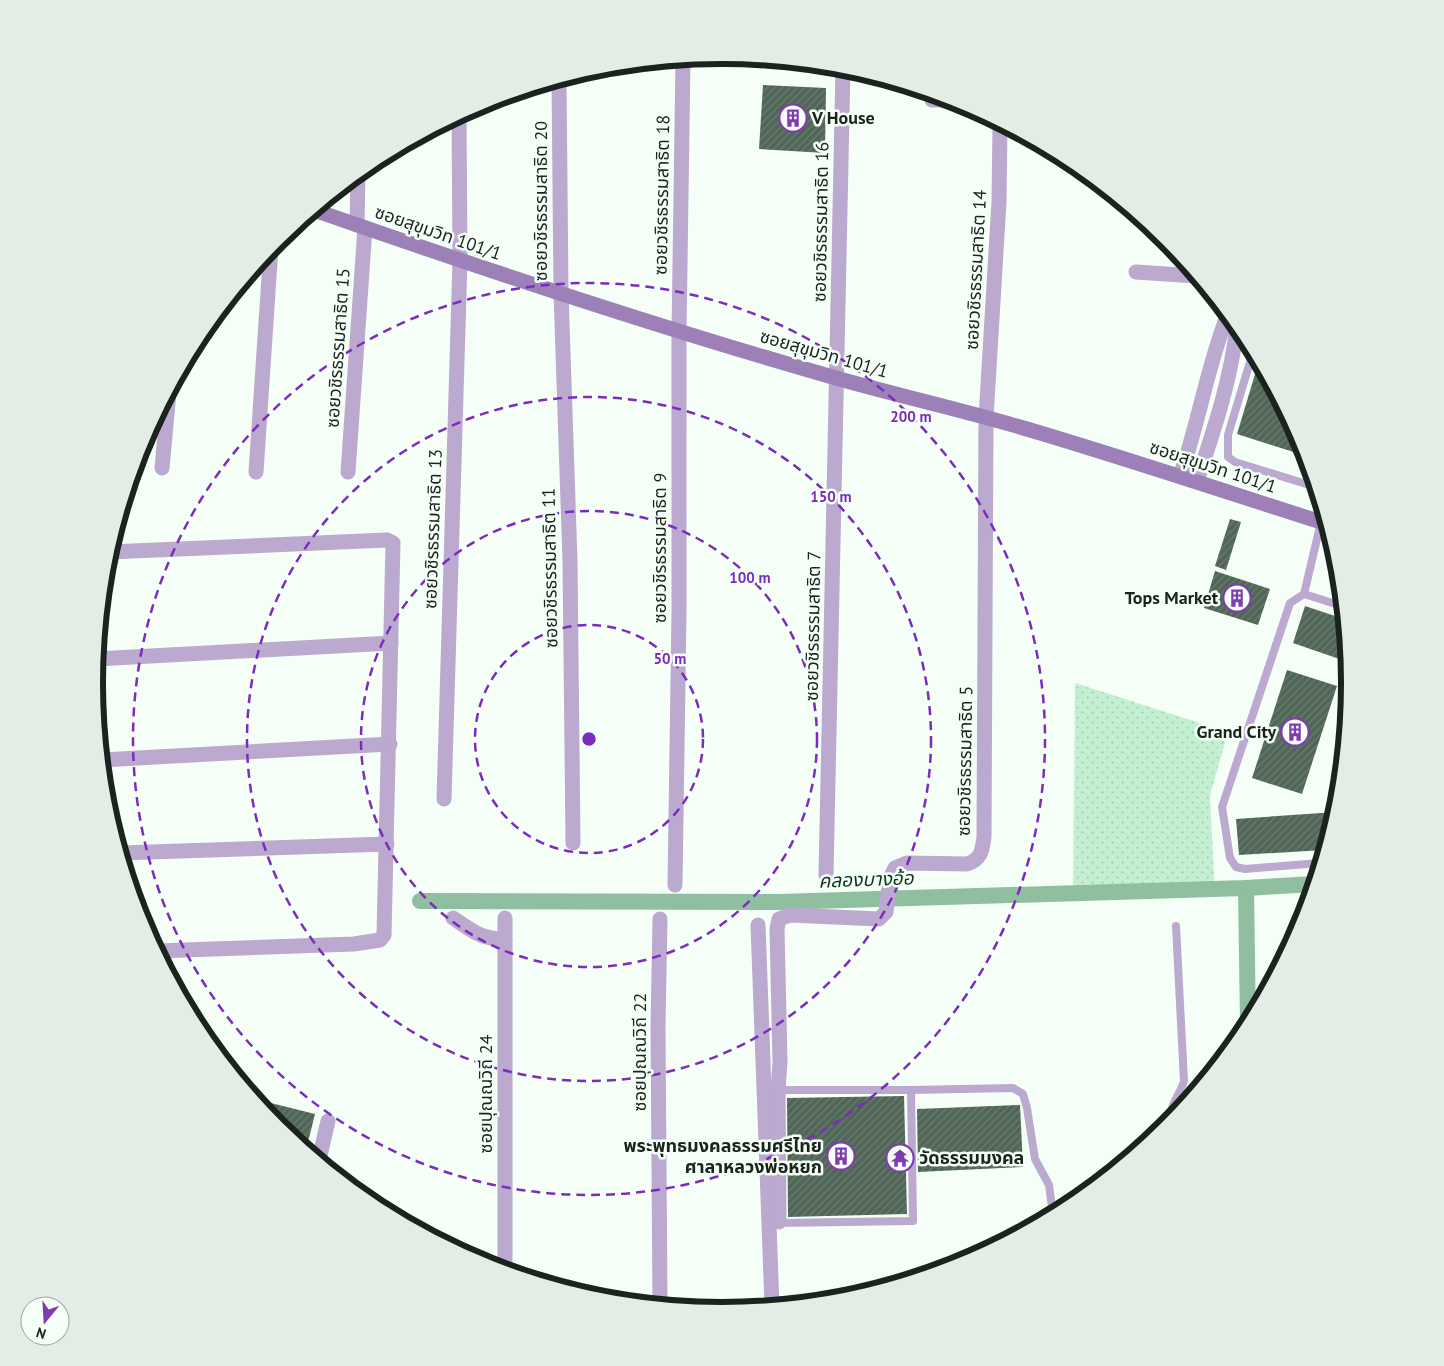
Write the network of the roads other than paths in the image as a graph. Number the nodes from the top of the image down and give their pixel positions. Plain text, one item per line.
1 (683, 65) edge
2 (843, 76) edge
3 (559, 86) edge
4 (459, 123) edge
5 (1000, 130) edge
6 (359, 182) edge
7 (320, 212) edge
8 (361, 226) junction
9 (270, 260) edge
10 (460, 260) junction
11 (1136, 272) dead end
12 (1188, 275) edge
13 (561, 293) junction
14 (1225, 322) edge
15 (679, 332) junction
16 (1236, 337) edge
17 (1251, 362) edge
18 (836, 378) junction
19 (168, 408) edge
20 (986, 418) junction
21 (162, 468) dead end
22 (256, 472) dead end
23 (348, 472) dead end
24 (1180, 476) junction
25 (1196, 481) junction
26 (1308, 486) edge
27 (1320, 522) edge
28 (1322, 531) edge
29 (117, 552) edge
30 (1304, 594) junction
31 (1336, 604) edge
32 (391, 643) junction
33 (104, 659) edge
34 (390, 744) junction
35 (108, 760) edge
36 (444, 799) dead end
37 (574, 843) dead end
38 (387, 844) junction
39 (127, 852) edge
40 (1314, 863) edge
41 (826, 875) dead end
42 (675, 885) dead end
43 (453, 918) dead end
44 (505, 918) dead end
45 (660, 919) dead end
46 (758, 925) dead end
47 (1176, 926) dead end
48 (505, 940) junction
49 (164, 951) edge
50 (778, 1090) junction
51 (911, 1090) junction
52 (1172, 1109) edge
53 (328, 1121) dead end
54 (320, 1154) edge
55 (1052, 1207) edge
56 (773, 1224) junction
57 (505, 1262) edge
58 (660, 1299) edge
59 (772, 1300) edge

1 - 15 street, ซอยวชิรธรรมสาธิต 18
2 - 18 street, ซอยวชิรธรรมสาธิต 16
3 - 13 street, ซอยวชิรธรรมสาธิต 20
4 - 10 street, ซอยวชิรธรรมสาธิต 13
5 - 20 street, ซอยวชิรธรรมสาธิต 14
6 - 8 street, ซอยวชิรธรรมสาธิต 15
7 - 8 street, ซอยสุขุมวิท 101/1
8 - 10 street, ซอยสุขุมวิท 101/1
8 - 23 street, ซอยวชิรธรรมสาธิต 15
9 - 22 street
10 - 13 street, ซอยสุขุมวิท 101/1
10 - 36 street, ซอยวชิรธรรมสาธิต 13
11 - 12 street
13 - 15 street, ซอยสุขุมวิท 101/1
13 - 37 street, ซอยวชิรธรรมสาธิต 11
14 - 24 street
15 - 18 street, ซอยสุขุมวิท 101/1
15 - 42 street, ซอยวชิรธรรมสาธิต 9
16 - 25 street
17 - 26 lane
18 - 20 street, ซอยสุขุมวิท 101/1
18 - 41 street, ซอยวชิรธรรมสาธิต 7
19 - 21 street
20 - 24 street, ซอยสุขุมวิท 101/1
20 - 50 street, ซอยวชิรธรรมสาธิต 5
24 - 25 street, ซอยสุขุมวิท 101/1
25 - 27 street, ซอยสุขุมวิท 101/1
28 - 30 lane
29 - 32 street
30 - 31 lane
30 - 40 lane
32 - 33 street
32 - 34 street
34 - 35 street
34 - 38 street
38 - 39 street
38 - 49 street
43 - 48 street
44 - 48 street, ซอยปุณณวิถี 24
45 - 58 street, ซอยปุณณวิถี 22
46 - 56 street
47 - 52 lane
48 - 57 street, ซอยปุณณวิถี 24
50 - 51 lane
50 - 56 street, ซอยวชิรธรรมสาธิต 5
51 - 55 lane
51 - 56 lane
53 - 54 street
56 - 59 street

